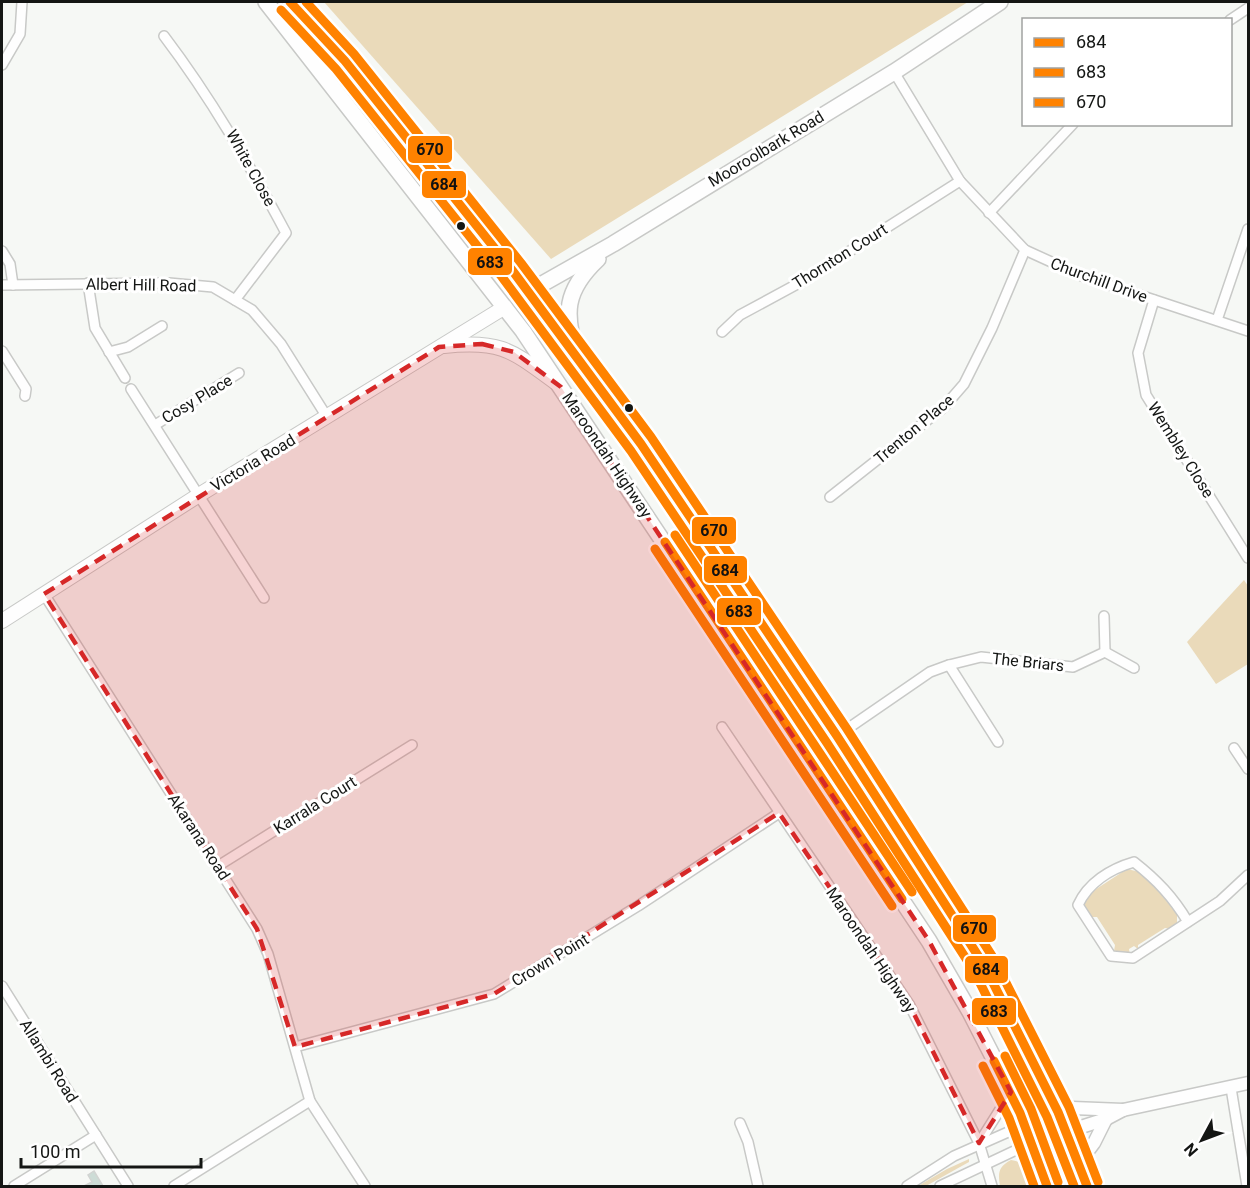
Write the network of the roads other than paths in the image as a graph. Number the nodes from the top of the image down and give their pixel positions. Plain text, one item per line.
1 (22, 2) edge
2 (266, 2) edge
3 (290, 2) edge
4 (1000, 2) edge
5 (1248, 8) edge
6 (1232, 19) edge
7 (164, 36) dead end
8 (2, 65) edge
9 (894, 72) junction
10 (1071, 126) edge
11 (960, 181) junction
12 (989, 213) junction
13 (1248, 229) edge
14 (613, 244) junction
15 (1025, 250) junction
16 (2, 251) edge
17 (88, 283) junction
18 (2, 285) edge
19 (13, 285) junction
20 (528, 292) junction
21 (235, 300) junction
22 (1154, 300) junction
23 (505, 307) junction
24 (1217, 320) junction
25 (162, 326) dead end
26 (1248, 331) edge
27 (722, 332) dead end
28 (439, 347) junction
29 (2, 351) edge
30 (109, 352) junction
31 (577, 358) junction
32 (239, 373) dead end
33 (125, 378) dead end
34 (561, 387) junction
35 (131, 389) dead end
36 (25, 396) dead end
37 (327, 417) junction
38 (155, 425) junction
39 (199, 495) junction
40 (830, 496) dead end
41 (1248, 558) edge
42 (44, 594) junction
43 (264, 598) dead end
44 (1104, 616) dead end
45 (2, 621) edge
46 (1105, 652) junction
47 (949, 665) junction
48 (1134, 669) dead end
49 (722, 727) dead end
50 (837, 736) junction
51 (998, 742) dead end
52 (412, 745) dead end
53 (1234, 748) dead end
54 (1248, 769) edge
55 (778, 813) junction
56 (218, 866) junction
57 (1248, 875) edge
58 (1188, 922) junction
59 (2, 986) edge
60 (295, 1047) junction
61 (1248, 1083) edge
62 (1231, 1088) junction
63 (1011, 1092) junction
64 (310, 1101) junction
65 (1123, 1110) junction
66 (1058, 1112) junction
67 (1106, 1119) junction
68 (740, 1123) dead end
69 (1024, 1125) junction
70 (1066, 1131) junction
71 (96, 1135) junction
72 (979, 1143) junction
73 (1031, 1143) junction
74 (986, 1163) junction
75 (1079, 1163) junction
76 (14, 1186) edge
77 (128, 1186) edge
78 (174, 1186) edge
79 (364, 1186) edge
80 (758, 1186) edge
81 (906, 1186) edge
82 (940, 1186) edge
83 (993, 1186) edge
84 (1047, 1186) edge
85 (1087, 1186) edge
86 (1247, 1186) edge

1 - 8 street
2 - 23 main road, Maroondah Highway
3 - 20 main road, Maroondah Highway
4 - 9 main road, Mooroolbark Road
5 - 6 street
7 - 21 street, White Close
9 - 11 street, Churchill Drive
9 - 14 main road, Mooroolbark Road
10 - 12 street
11 - 12 street, Churchill Drive
11 - 27 street, Thornton Court
12 - 15 street, Churchill Drive
13 - 24 street
14 - 20 main road, Mooroolbark Road
14 - 31 main road
15 - 22 street, Churchill Drive
15 - 40 street, Trenton Place
16 - 19 street
17 - 19 street, Albert Hill Road
17 - 21 street, Albert Hill Road
17 - 30 street
18 - 19 street, Albert Hill Road
20 - 23 main road, Mooroolbark Road
20 - 31 main road, Maroondah Highway
21 - 37 street, Albert Hill Road
22 - 24 street, Churchill Drive
22 - 41 street, Wembley Close
23 - 28 main road, Victoria Road
23 - 34 main road, Maroondah Highway
24 - 26 street, Churchill Drive
25 - 30 street
28 - 34 main road
28 - 37 main road, Victoria Road
29 - 36 street
30 - 33 street
31 - 50 main road, Maroondah Highway
32 - 38 street, Cosy Place
34 - 63 main road, Maroondah Highway
35 - 38 street, Cosy Place
37 - 39 main road, Victoria Road
38 - 39 street, Cosy Place
39 - 42 main road, Victoria Road
39 - 43 street, Cosy Place
42 - 45 main road, Victoria Road
42 - 56 street, Akarana Road
44 - 46 street
46 - 47 street, The Briars
46 - 48 street
47 - 50 street, The Briars
47 - 51 street
49 - 55 street, Maroondah Highway
50 - 66 main road, Maroondah Highway
52 - 56 street, Karrala Court
53 - 54 street
55 - 60 street, Crown Point
55 - 72 street, Maroondah Highway
56 - 60 street, Akarana Road
57 - 58 street
58 - 58 street
59 - 71 street, Allambi Road
60 - 64 street, Akarana Road
61 - 62 street
62 - 65 street
62 - 86 street
63 - 69 main road, Maroondah Highway
63 - 72 street
64 - 78 street
64 - 79 street, Akarana Road
65 - 66 street
65 - 67 street
66 - 69 street
66 - 70 main road, Maroondah Highway
67 - 70 street
67 - 75 street
68 - 80 street
69 - 72 street
69 - 73 main road, Maroondah Highway
70 - 73 street
70 - 75 main road, Maroondah Highway
71 - 76 street
71 - 77 street, Allambi Road
72 - 74 street, Maroondah Highway
72 - 81 street
73 - 74 street
73 - 84 main road, Maroondah Highway
74 - 82 street
74 - 83 street, Maroondah Highway
75 - 85 main road, Maroondah Highway

